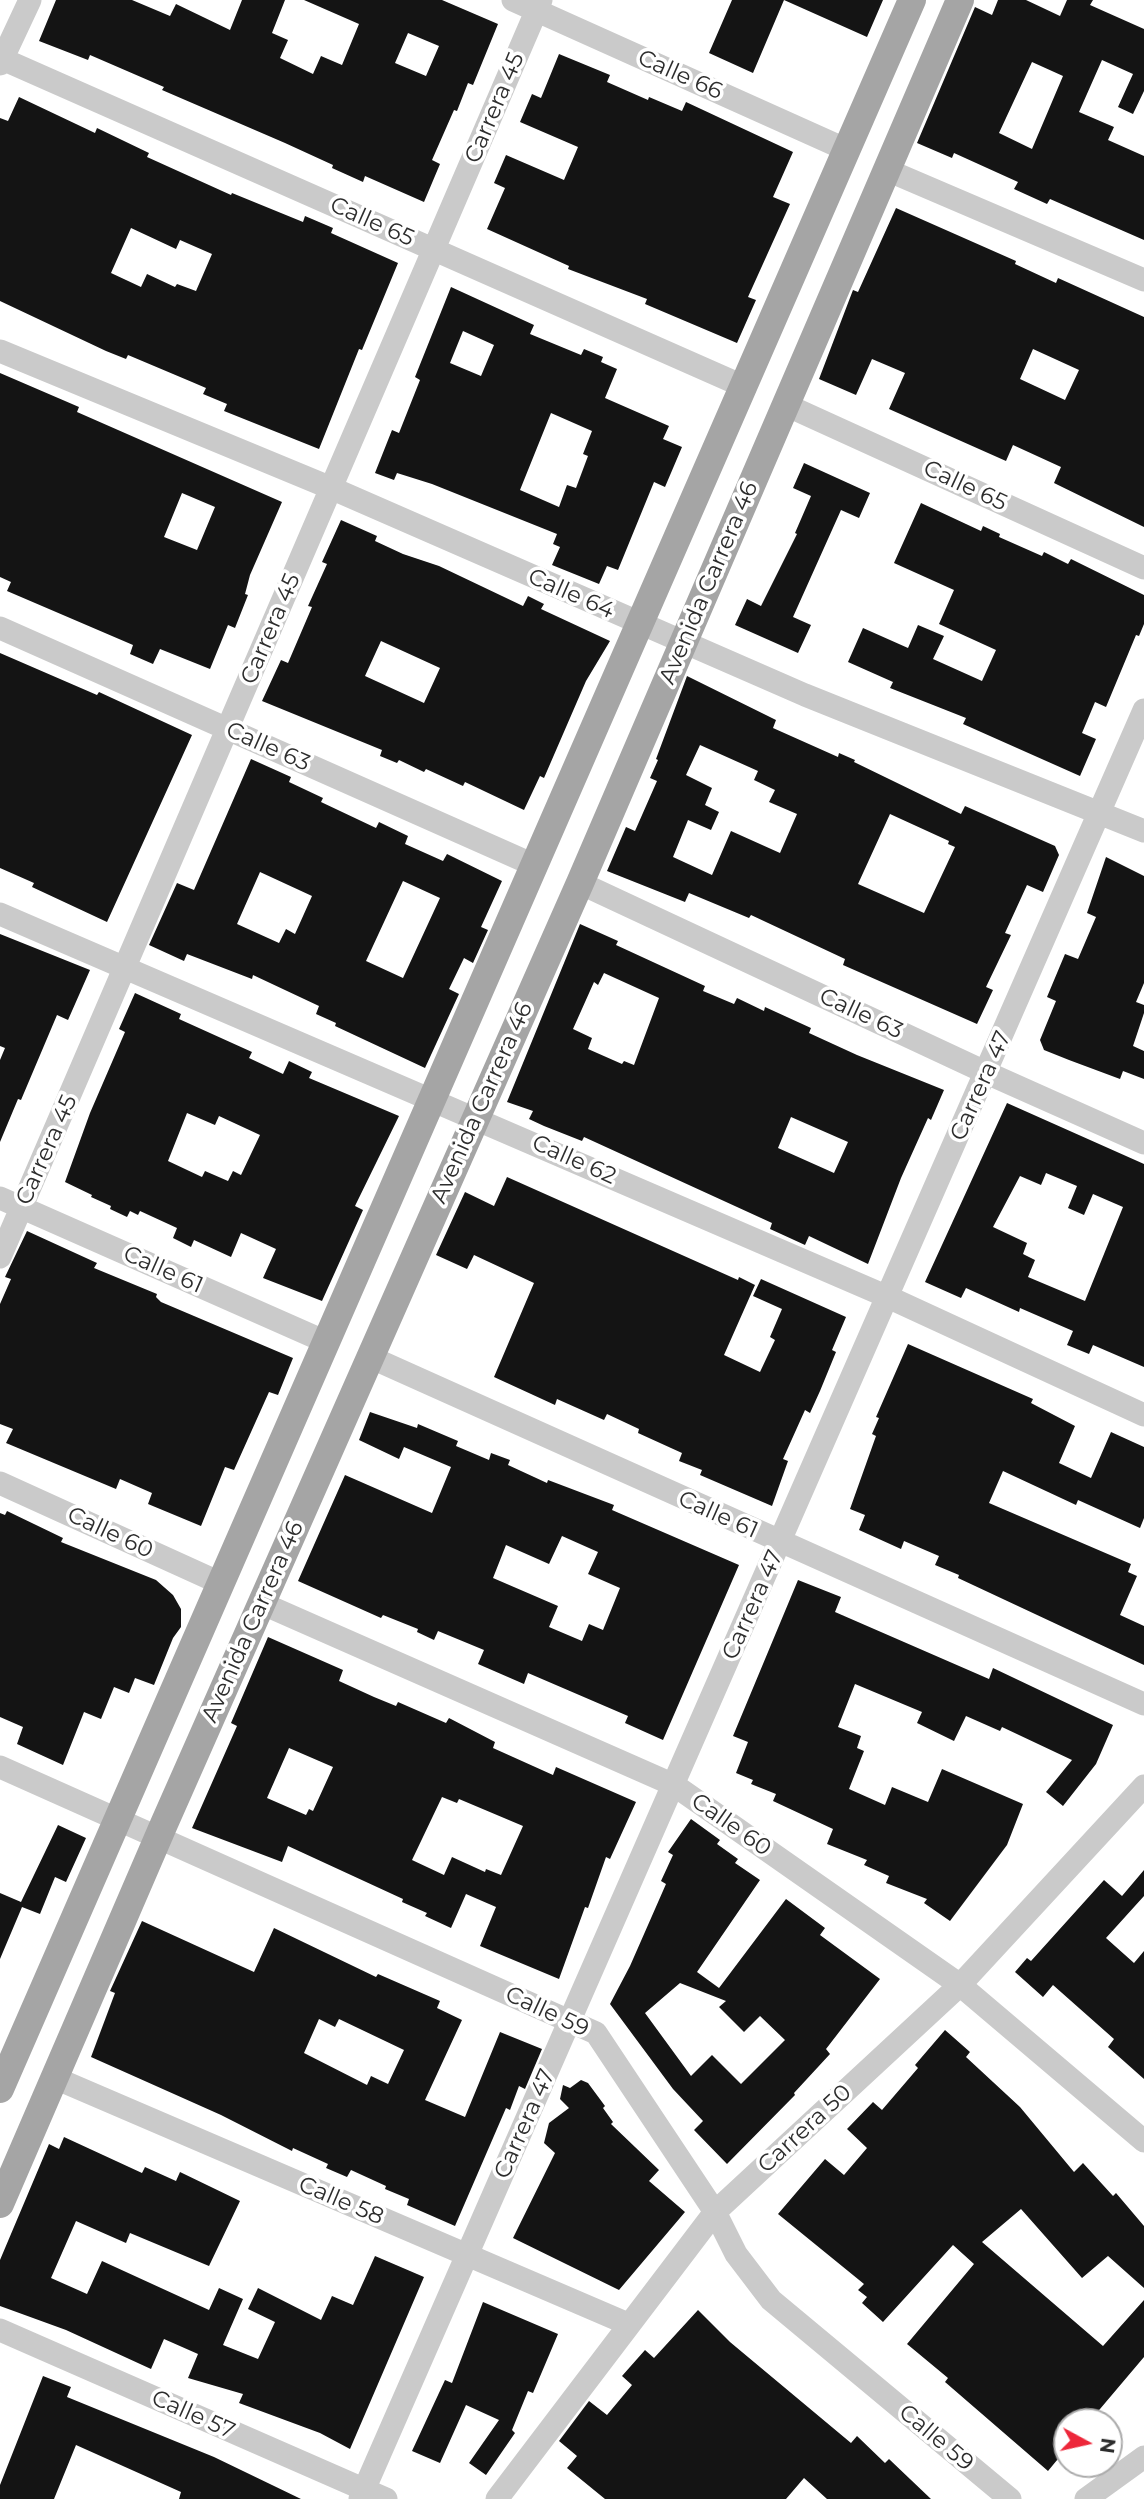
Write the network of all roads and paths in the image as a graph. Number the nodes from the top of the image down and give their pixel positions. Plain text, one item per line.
1 (30, 0) edge
2 (513, 0) edge
3 (912, 0) edge
4 (960, 0) edge
5 (539, 5) edge
6 (1, 60) edge
7 (847, 150) junction
8 (887, 170) junction
9 (434, 249) junction
10 (1144, 280) edge
11 (0, 351) edge
12 (745, 387) junction
13 (786, 404) junction
14 (331, 488) junction
15 (1144, 568) edge
16 (641, 625) junction
17 (0, 628) edge
18 (683, 643) junction
19 (1144, 710) edge
20 (228, 729) junction
21 (1100, 814) junction
22 (1144, 831) edge
23 (536, 866) junction
24 (580, 883) junction
25 (0, 914) edge
26 (128, 967) junction
27 (987, 1073) junction
28 (433, 1098) junction
29 (475, 1118) junction
30 (1144, 1143) edge
31 (0, 1198) edge
32 (22, 1207) junction
33 (0, 1258) edge
34 (888, 1297) junction
35 (326, 1342) junction
36 (370, 1357) junction
37 (1144, 1415) edge
38 (0, 1483) edge
39 (780, 1544) junction
40 (220, 1583) junction
41 (261, 1603) junction
42 (1144, 1704) edge
43 (0, 1767) edge
44 (674, 1786) junction
45 (1144, 1786) edge
46 (116, 1819) junction
47 (158, 1838) junction
48 (960, 1985) junction
49 (570, 2022) junction
50 (7, 2054) edge
51 (55, 2078) junction
52 (0, 2089) edge
53 (1144, 2141) edge
54 (0, 2204) edge
55 (715, 2212) junction
56 (467, 2255) junction
57 (628, 2324) junction
58 (0, 2330) edge
59 (1144, 2457) edge
60 (362, 2495) edge
61 (386, 2499) edge
62 (497, 2499) edge
63 (1010, 2499) edge
64 (1086, 2499) edge

1 - 6 street
2 - 5 street, Calle 66
3 - 7 main road, Avenida Carrera 46
4 - 8 main road, Avenida Carrera 46
5 - 7 street, Calle 66
5 - 9 street, Carrera 45
6 - 9 street, Calle 65
7 - 12 main road, Avenida Carrera 46
8 - 10 street
8 - 13 main road, Avenida Carrera 46
9 - 12 street, Calle 65
9 - 14 street, Carrera 45
11 - 14 street, Calle 64
12 - 16 main road, Avenida Carrera 46
13 - 15 street, Calle 65
13 - 18 main road, Avenida Carrera 46
14 - 16 street, Calle 64
14 - 20 street, Carrera 45
16 - 18 street, Calle 64
16 - 23 main road, Avenida Carrera 46
17 - 20 street, Calle 63
18 - 21 street, Calle 64
18 - 24 main road, Avenida Carrera 46
19 - 21 street, Carrera 47
20 - 23 street, Calle 63
20 - 26 street, Carrera 45
21 - 22 street, Calle 64
21 - 27 street, Carrera 47
23 - 28 main road, Avenida Carrera 46
24 - 27 street, Calle 63
24 - 29 main road, Avenida Carrera 46
25 - 26 street, Calle 62
26 - 28 street, Calle 62
26 - 32 street, Carrera 45
27 - 30 street, Calle 63
27 - 34 street, Carrera 47
28 - 29 street, Calle 62
28 - 35 main road, Avenida Carrera 46
29 - 34 street, Calle 62
29 - 36 main road, Avenida Carrera 46
31 - 32 street, Calle 61
32 - 33 street, Carrera 45
32 - 35 street, Calle 61
34 - 37 street, Calle 62
34 - 39 street, Carrera 47
35 - 40 main road, Avenida Carrera 46
36 - 39 street, Calle 61
36 - 41 main road, Avenida Carrera 46
38 - 40 street, Calle 60
39 - 42 street, Calle 61
39 - 44 street, Carrera 47
40 - 46 main road, Avenida Carrera 46
41 - 44 street, Calle 60
41 - 47 main road, Avenida Carrera 46
43 - 46 street, Calle 59
44 - 48 street, Calle 60
44 - 49 street, Carrera 47
45 - 48 street, Carrera 50
46 - 47 street, Calle 59
46 - 50 main road, Avenida Carrera 46
47 - 49 street, Calle 59
47 - 51 main road, Avenida Carrera 46
48 - 53 street, Calle 60
48 - 55 street, Carrera 50
49 - 55 street, Calle 59
49 - 56 street, Carrera 47
50 - 52 main road, Avenida Carrera 46
51 - 54 main road, Avenida Carrera 46
51 - 56 street, Calle 58
55 - 57 street, Carrera 50
55 - 63 street, Calle 59
56 - 57 street, Calle 58
56 - 60 street, Carrera 47
57 - 62 street, Carrera 50
58 - 60 street, Calle 57
59 - 64 street
60 - 61 street, Calle 57

